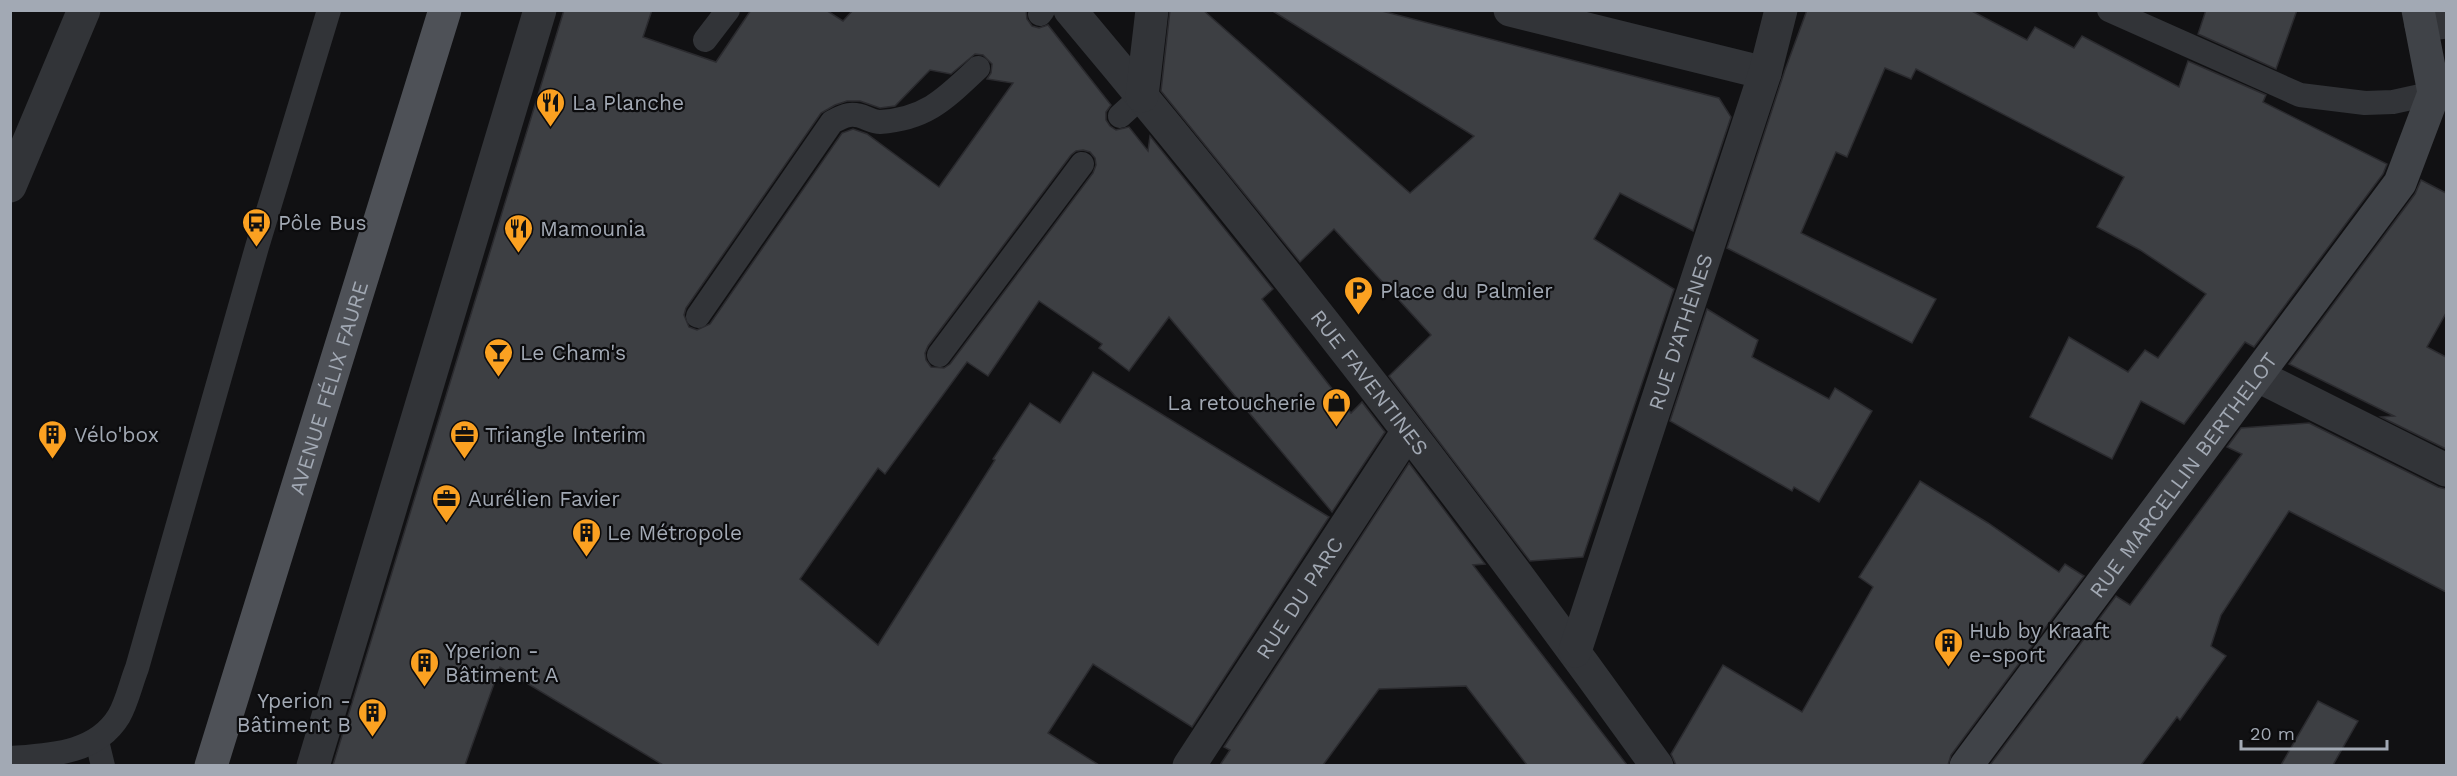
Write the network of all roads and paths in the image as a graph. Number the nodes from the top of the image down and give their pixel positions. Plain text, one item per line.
1 (84, 10) edge
2 (329, 10) edge
3 (445, 10) edge
4 (540, 10) edge
5 (728, 10) edge
6 (1152, 10) edge
7 (1510, 10) edge
8 (1781, 10) edge
9 (2109, 10) edge
10 (1051, 12) edge
11 (2428, 19) edge
12 (705, 40) dead end
13 (978, 68) dead end
14 (1765, 73) junction
15 (2434, 93) junction
16 (1131, 106) junction
17 (1082, 164) dead end
18 (10, 186) edge
19 (698, 316) dead end
20 (939, 355) dead end
21 (2258, 376) junction
22 (1408, 431) junction
23 (2446, 470) edge
24 (1575, 651) junction
25 (97, 741) junction
26 (10, 758) edge
27 (103, 765) edge
28 (211, 765) edge
29 (313, 765) edge
30 (1189, 765) edge
31 (1657, 765) edge
32 (1966, 765) edge

1 - 18 street
2 - 25 lane
3 - 28 main road, AVENUE FÉLIX FAURE
4 - 29 street
5 - 12 lane
6 - 16 street
7 - 14 street
8 - 14 street, RUE D'ATHÈNES
9 - 15 lane
10 - 16 street, RUE FAVENTINES
11 - 15 main road
13 - 19 lane
14 - 24 street, RUE D'ATHÈNES
15 - 21 main road, RUE MARCELLIN BERTHELOT
16 - 22 street, RUE FAVENTINES
17 - 20 lane
21 - 23 street
21 - 32 main road, RUE MARCELLIN BERTHELOT
22 - 24 street, RUE FAVENTINES
22 - 30 street, RUE DU PARC
24 - 31 street, RUE FAVENTINES
25 - 26 lane
25 - 27 lane

